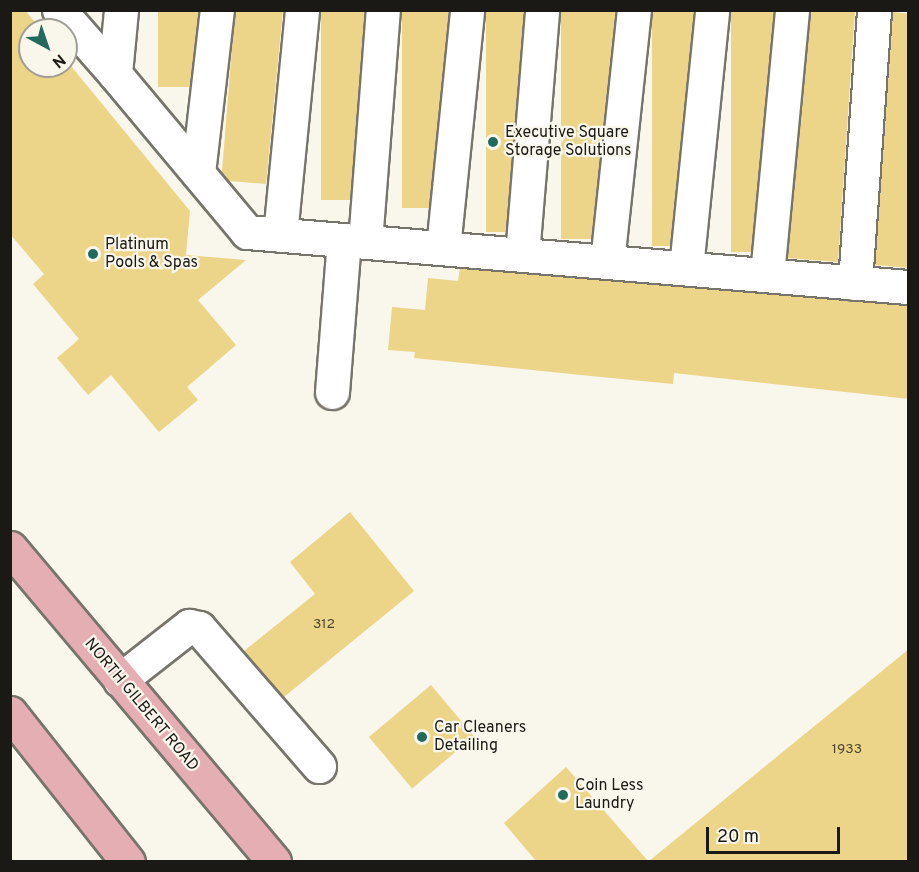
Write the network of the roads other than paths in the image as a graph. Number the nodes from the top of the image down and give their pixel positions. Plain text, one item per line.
1 (59, 10) edge
2 (121, 10) edge
3 (217, 10) edge
4 (302, 10) edge
5 (383, 10) edge
6 (467, 10) edge
7 (542, 10) edge
8 (634, 10) edge
9 (712, 10) edge
10 (792, 10) edge
11 (874, 10) edge
12 (115, 74) junction
13 (198, 173) junction
14 (280, 235) junction
15 (355, 241) junction
16 (443, 248) junction
17 (522, 255) junction
18 (607, 262) junction
19 (686, 268) junction
20 (767, 275) junction
21 (855, 283) junction
22 (909, 287) edge
23 (332, 392) dead end
24 (10, 548) edge
25 (120, 680) junction
26 (10, 713) edge
27 (319, 765) dead end
28 (265, 858) edge
29 (128, 861) edge

1 - 12 lane
2 - 12 lane
3 - 13 lane
4 - 14 lane
5 - 15 lane
6 - 16 lane
7 - 17 lane
8 - 18 lane
9 - 19 lane
10 - 20 lane
11 - 21 lane
12 - 13 lane
13 - 14 lane
14 - 15 lane
15 - 16 lane
15 - 23 lane
16 - 17 lane
17 - 18 lane
18 - 19 lane
19 - 20 lane
20 - 21 lane
21 - 22 lane
24 - 25 main road, NORTH GILBERT ROAD
25 - 27 lane
25 - 28 main road, NORTH GILBERT ROAD
26 - 29 main road

